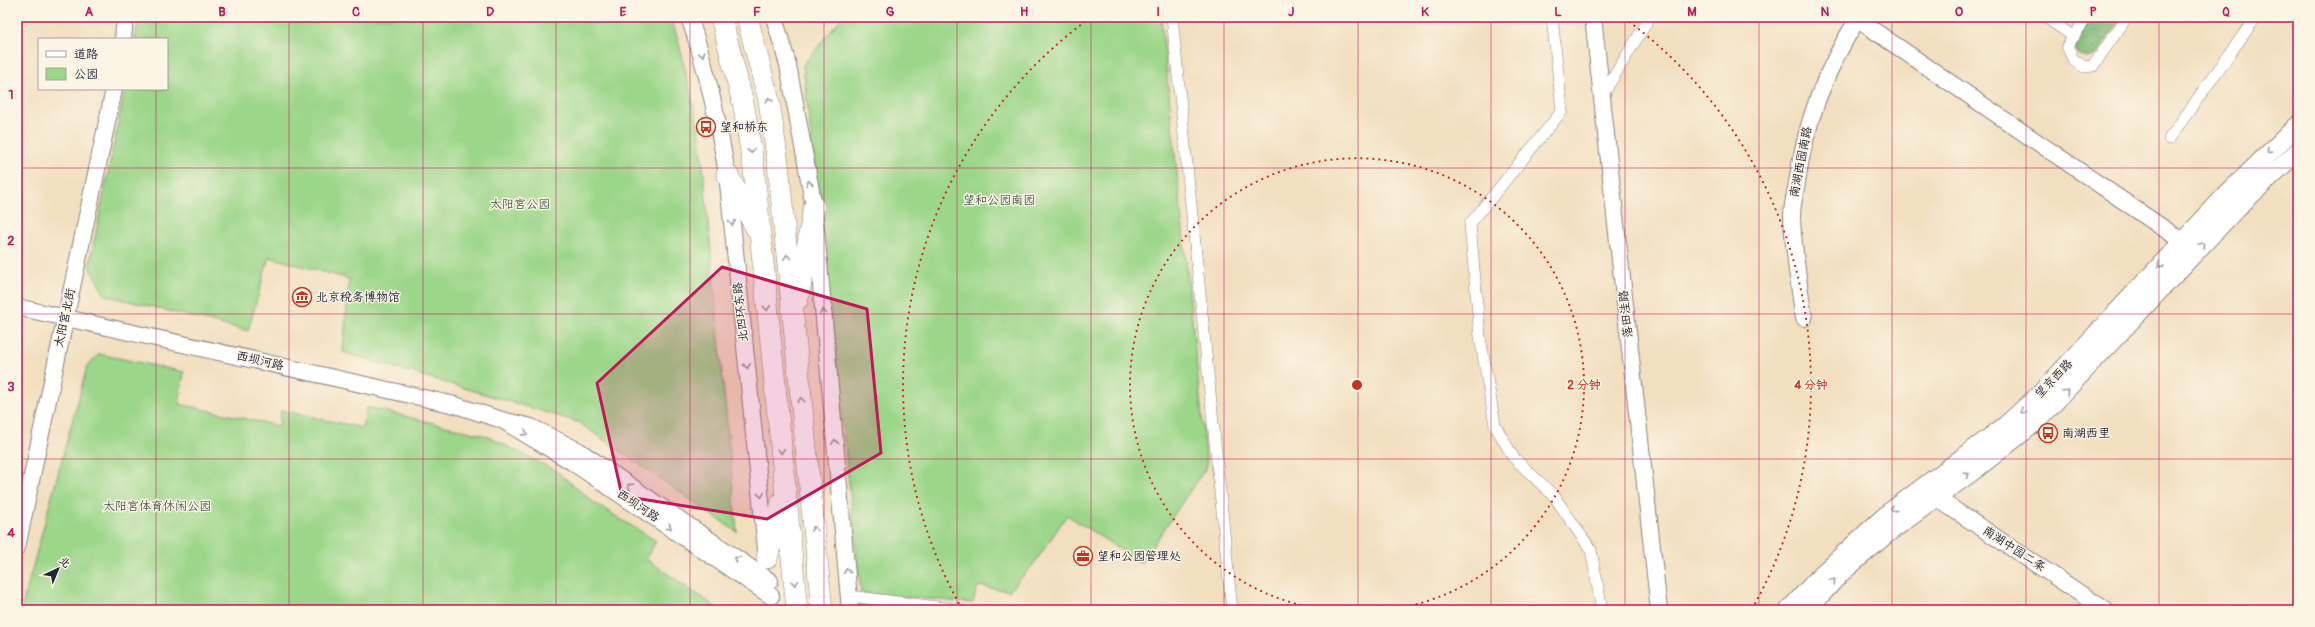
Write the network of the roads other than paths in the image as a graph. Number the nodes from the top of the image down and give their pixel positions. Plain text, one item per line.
1 (125, 17) edge
2 (689, 17) edge
3 (708, 17) edge
4 (721, 17) edge
5 (747, 17) edge
6 (774, 17) edge
7 (1172, 17) edge
8 (1552, 17) edge
9 (1593, 17) edge
10 (1650, 17) edge
11 (2045, 17) edge
12 (2087, 17) edge
13 (2127, 17) edge
14 (2256, 17) edge
15 (1858, 18) edge
16 (2074, 37) junction
17 (123, 38) edge
18 (114, 90) edge
19 (1602, 96) junction
20 (744, 107) junction
21 (2298, 125) edge
22 (2169, 139) dead end
23 (2298, 151) edge
24 (726, 174) junction
25 (814, 207) junction
26 (760, 236) junction
27 (2182, 241) junction
28 (17, 308) edge
29 (65, 318) junction
30 (1804, 318) dead end
31 (794, 325) junction
32 (785, 488) junction
33 (1929, 492) junction
34 (17, 547) edge
35 (767, 558) junction
36 (771, 596) edge
37 (850, 603) edge
38 (797, 610) edge
39 (822, 610) edge
40 (961, 610) edge
41 (1232, 610) edge
42 (1602, 610) edge
43 (1659, 610) edge
44 (1789, 610) edge
45 (1807, 610) edge
46 (2105, 610) edge

1 - 17 street
2 -> 24 street, 北四环东路
3 - 20 highway
4 - 20 highway
31 -> 5 highway
25 -> 6 street
7 - 41 street
8 - 42 street
9 - 19 street, 落田洼路
10 - 19 street
11 - 16 street
12 - 16 street
13 - 16 street
14 - 22 street
15 - 27 street
15 - 30 street, 南湖西园南路
18 - 29 street, 太阳宫北街
19 - 43 street, 落田洼路
20 -> 26 highway
21 -> 27 main road, 望京西路
33 -> 23 main road, 望京西路
24 - 26 highway
24 -> 35 street, 北四环东路
25 - 31 highway
37 -> 25 street
26 -> 32 highway
27 -> 33 main road, 望京西路
28 - 29 street, 西坝河路
29 - 34 street, 太阳宫北街
29 - 36 street, 西坝河路
39 -> 31 highway
32 - 35 highway
32 -> 38 highway
33 -> 44 main road, 望京西路
45 -> 33 main road, 望京西路
33 - 46 street, 南湖中园二条
35 - 36 street, 北四环东路
37 - 40 street

